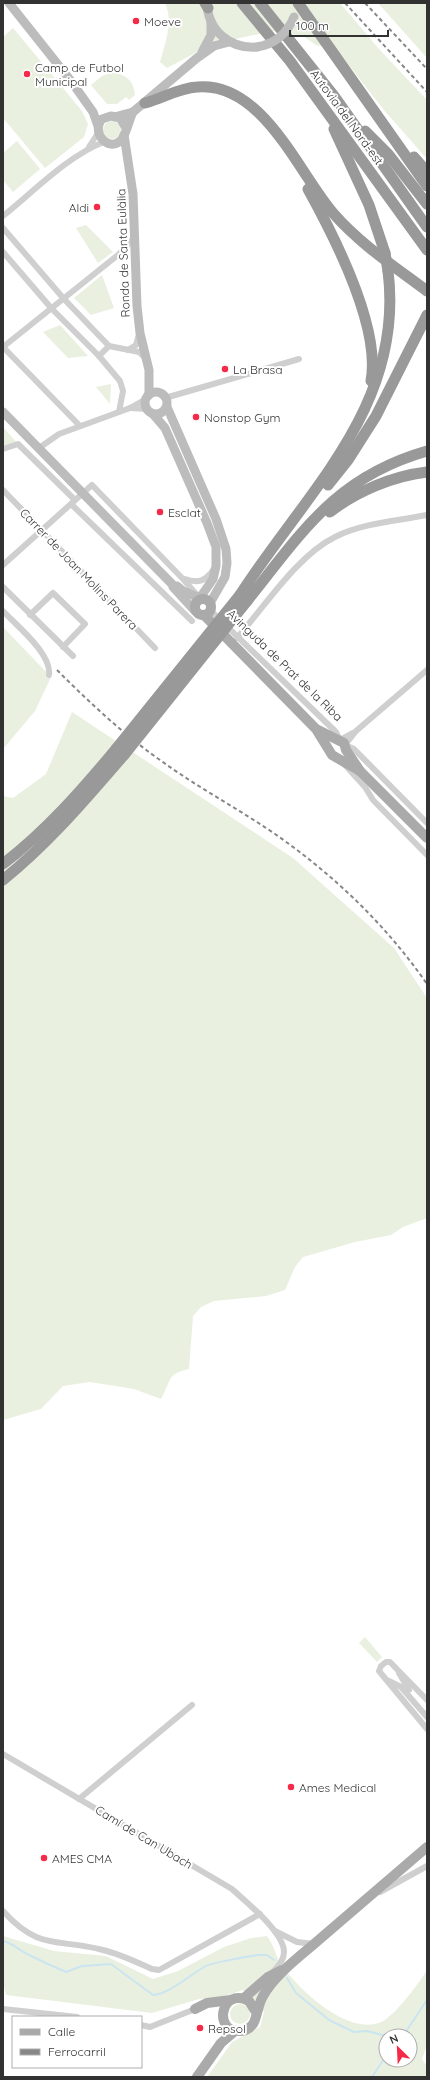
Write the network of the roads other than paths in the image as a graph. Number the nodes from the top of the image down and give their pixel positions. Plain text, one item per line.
1 (8, 3) edge
2 (242, 3) edge
3 (260, 3) edge
4 (297, 3) edge
5 (207, 5) edge
6 (211, 22) junction
7 (229, 42) junction
8 (197, 58) junction
9 (71, 81) junction
10 (145, 103) junction
11 (324, 106) junction
12 (344, 110) junction
13 (133, 112) junction
14 (114, 116) junction
15 (382, 121) junction
16 (98, 129) junction
17 (125, 132) junction
18 (108, 143) junction
19 (86, 150) junction
20 (290, 153) junction
21 (127, 158) junction
22 (427, 172) edge
23 (427, 186) edge
24 (427, 204) edge
25 (3, 216) edge
26 (427, 227) edge
27 (3, 228) edge
28 (135, 237) junction
29 (125, 249) junction
30 (427, 250) edge
31 (3, 252) edge
32 (135, 255) junction
33 (427, 291) edge
34 (64, 299) junction
35 (52, 309) junction
36 (425, 318) edge
37 (140, 333) junction
38 (109, 346) junction
39 (3, 347) edge
40 (128, 350) junction
41 (99, 356) junction
42 (146, 359) junction
43 (299, 359) dead end
44 (149, 370) junction
45 (148, 397) junction
46 (165, 399) junction
47 (130, 408) junction
48 (3, 412) edge
49 (119, 412) junction
50 (150, 412) junction
51 (80, 426) junction
52 (348, 440) junction
53 (39, 448) junction
54 (3, 449) edge
55 (427, 451) edge
56 (427, 472) edge
57 (3, 490) edge
58 (82, 493) junction
59 (73, 502) junction
60 (427, 515) edge
61 (42, 530) junction
62 (3, 566) edge
63 (216, 566) junction
64 (271, 571) junction
65 (183, 578) junction
66 (172, 584) junction
67 (3, 587) edge
68 (244, 598) junction
69 (203, 606) junction
70 (3, 611) edge
71 (30, 615) junction
72 (192, 621) dead end
73 (237, 638) junction
74 (64, 647) junction
75 (155, 648) dead end
76 (73, 656) dead end
77 (427, 670) edge
78 (49, 675) dead end
79 (316, 729) junction
80 (342, 743) junction
81 (328, 747) junction
82 (120, 752) junction
83 (340, 759) junction
84 (360, 771) junction
85 (427, 823) edge
86 (427, 838) edge
87 (427, 855) edge
88 (3, 864) edge
89 (3, 880) edge
90 (398, 1671) junction
91 (387, 1680) junction
92 (427, 1700) edge
93 (192, 1705) dead end
94 (427, 1711) edge
95 (427, 1717) edge
96 (427, 1729) edge
97 (3, 1754) edge
98 (79, 1799) junction
99 (427, 1847) edge
100 (427, 1866) edge
101 (365, 1901) junction
102 (3, 1911) edge
103 (260, 1914) junction
104 (275, 1931) junction
105 (314, 1944) junction
106 (287, 1964) junction
107 (244, 1998) junction
108 (231, 2000) junction
109 (3, 2009) edge
110 (195, 2009) junction
111 (256, 2012) junction
112 (68, 2016) edge
113 (225, 2022) junction
114 (142, 2025) edge
115 (236, 2031) junction
116 (222, 2043) junction
117 (197, 2077) edge

1 - 9 main road
2 - 11 highway, Autovia del Nord-est
3 - 12 highway, Autovia del Nord-est
4 - 7 main road, bridge
4 - 15 highway
5 - 6 main road
6 - 7 main road
6 - 8 main road
7 - 8 main road
8 - 10 main road
9 - 14 main road
9 - 16 main road
10 - 13 main road
10 - 20 highway
11 - 30 highway, Autovia del Nord-est
11 - 52 highway, bridge
12 - 24 highway
12 - 26 highway, Autovia del Nord-est
13 - 14 main road
13 - 17 main road
14 - 16 main road
14 - 17 main road
15 - 22 highway
15 - 23 highway
16 - 18 main road
16 - 19 street
17 - 18 main road
17 - 21 main road, Ronda de Santa Eulàlia
18 - 19 street
18 - 21 main road
19 - 25 street
20 - 33 highway
20 - 52 highway
21 - 28 main road, Ronda de Santa Eulàlia
27 - 34 street
28 - 29 street
28 - 32 main road, Ronda de Santa Eulàlia
29 - 32 street
29 - 34 street
31 - 35 street
32 - 37 main road, Ronda de Santa Eulàlia
34 - 35 street
34 - 38 street
35 - 39 street
35 - 41 street
36 - 68 highway
37 - 40 street
37 - 42 main road, Ronda de Santa Eulàlia
38 - 40 street
38 - 41 street
39 - 51 street
40 - 42 street
41 - 49 street
42 - 44 main road, Ronda de Santa Eulàlia
43 - 46 street
44 - 45 main road, Ronda de Santa Eulàlia
44 - 46 main road, Ronda de Santa Eulàlia
45 - 46 main road
45 - 47 street
45 - 50 main road, Ronda de Santa Eulàlia
46 - 50 main road
46 - 69 main road, Ronda de Santa Eulàlia
47 - 49 street
47 - 50 street
48 - 53 main road
49 - 51 street
50 - 63 main road
51 - 53 street
52 - 68 highway
53 - 58 main road
54 - 59 street
55 - 64 highway
56 - 64 highway
57 - 61 street, Carrer de Joan Molins Parera
58 - 59 street
58 - 65 street, Avinguda de Prat de la Riba
58 - 66 main road
59 - 61 street
59 - 72 street
60 - 73 street
61 - 62 street
61 - 75 street, Carrer de Joan Molins Parera
63 - 65 street
63 - 69 main road
64 - 68 highway
65 - 69 street, Avinguda de Prat de la Riba
66 - 69 main road
66 - 69 main road
67 - 71 street
68 - 82 highway, bridge
69 - 73 street, Avinguda de Prat de la Riba
69 - 79 main road, Avinguda de Prat de la Riba
70 - 78 street
71 - 74 street
71 - 74 street
73 - 80 street, Avinguda de Prat de la Riba
74 - 76 street
77 - 80 street
79 - 80 main road
79 - 81 main road
80 - 81 main road
80 - 83 main road
80 - 84 main road
80 - 85 street, Avinguda de Prat de la Riba
81 - 83 main road
82 - 88 highway
82 - 89 highway
83 - 84 main road
83 - 87 street
84 - 86 main road
90 - 91 street
90 - 92 street
90 - 94 street
91 - 95 street
91 - 96 street
93 - 98 street
97 - 98 street, Camí de Can Ubach
98 - 103 street, Camí de Can Ubach
99 - 101 main road
100 - 101 street
101 - 105 main road
102 - 103 street
103 - 104 street, Camí de Can Ubach
104 - 105 street, Camí de Can Ubach
104 - 106 street, Camí de Can Ubach
105 - 106 main road
106 - 107 main road
106 - 111 main road
107 - 108 main road
107 - 111 main road
108 - 110 main road
108 - 113 main road
109 - 112 street
110 - 113 main road
110 - 114 street
111 - 115 main road
113 - 115 main road
113 - 116 main road
115 - 116 main road
116 - 117 main road

